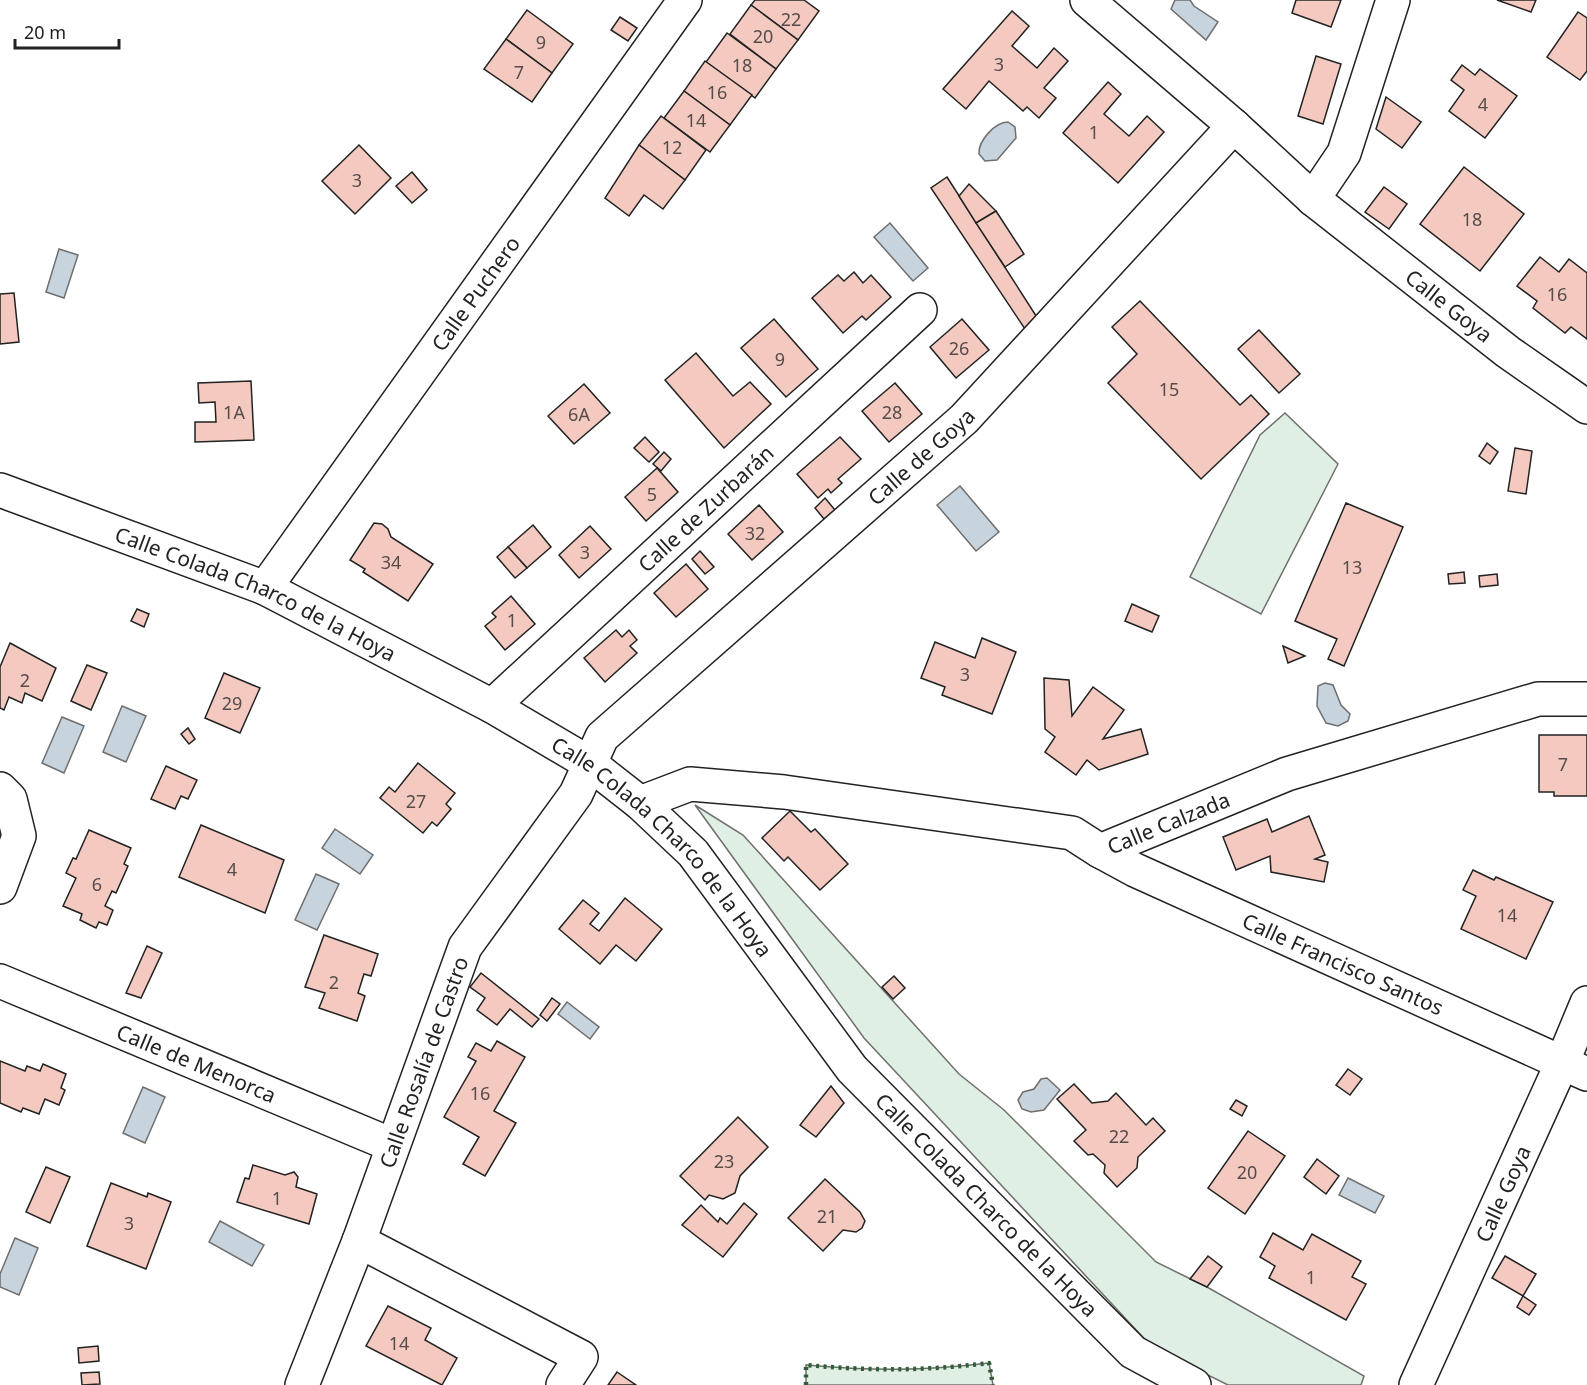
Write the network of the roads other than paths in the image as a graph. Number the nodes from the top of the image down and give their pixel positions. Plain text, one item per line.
1 (685, 0) edge
2 (1087, 0) edge
3 (1393, 0) edge
4 (1234, 126) junction
5 (1313, 199) junction
6 (920, 310) dead end
7 (1587, 407) edge
8 (0, 490) edge
9 (265, 588) junction
10 (1587, 699) edge
11 (492, 706) junction
12 (589, 763) junction
13 (0, 789) edge
14 (640, 803) junction
15 (1100, 851) junction
16 (0, 887) edge
17 (0, 981) edge
18 (1587, 1003) edge
19 (1575, 1069) edge
20 (392, 1145) junction
21 (359, 1241) junction
22 (302, 1385) edge
23 (564, 1385) edge
24 (1194, 1385) edge
25 (1416, 1385) edge

1 - 9 street, Calle Puchero
2 - 4 street, Calle Goya
3 - 5 street
4 - 5 street, Calle Goya
4 - 12 street, Calle de Goya
5 - 7 street, Calle Goya
6 - 11 street, Calle de Zurbarán
8 - 9 street, Calle Colada Charco de la Hoya
9 - 11 street, Calle Colada Charco de la Hoya
10 - 15 street, Calle Calzada
11 - 12 street, Calle Colada Charco de la Hoya
12 - 14 street, Calle Colada Charco de la Hoya
12 - 20 street, Calle Rosalía de Castro
13 - 16 street
14 - 15 street, Calle Calzada
14 - 24 street, Calle Colada Charco de la Hoya
15 - 19 street, Calle Francisco Santos
17 - 20 street, Calle de Menorca
18 - 19 street, Calle Goya
19 - 25 street, Calle Goya
20 - 21 street, Calle Rosalía de Castro
21 - 22 street, Calle Rosalía de Castro
21 - 23 street

